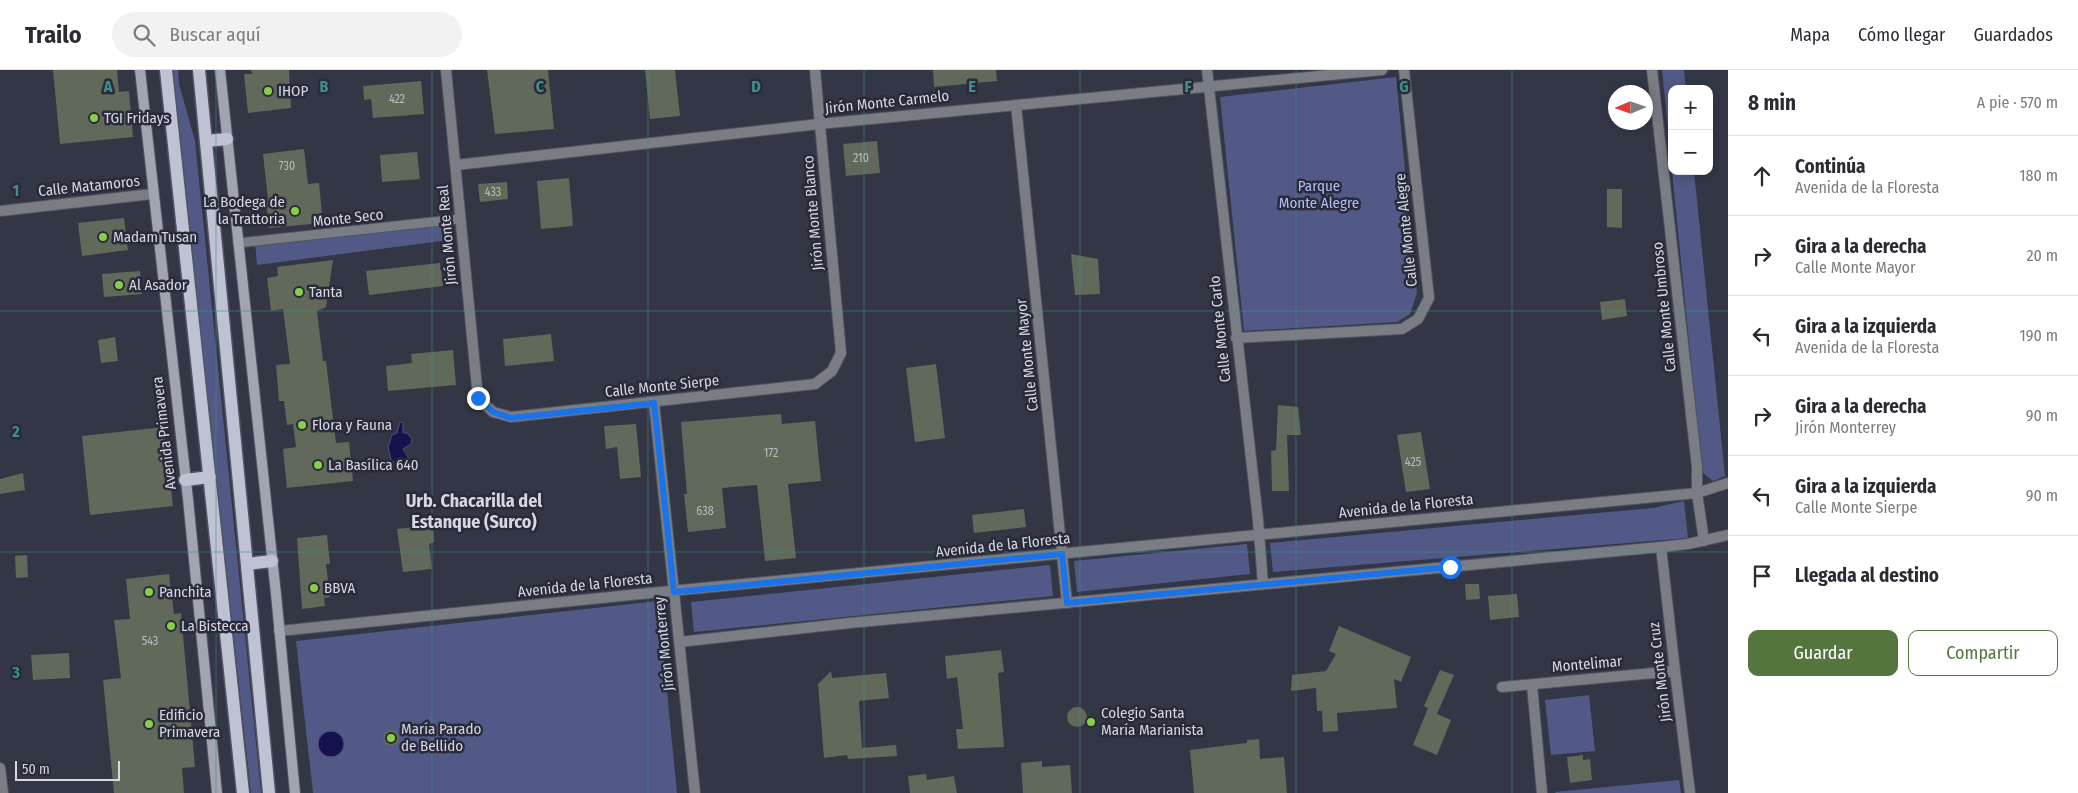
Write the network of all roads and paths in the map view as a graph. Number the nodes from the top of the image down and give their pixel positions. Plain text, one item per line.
1 (140, 70) edge
2 (166, 70) edge
3 (199, 70) edge
4 (220, 70) edge
5 (446, 70) edge
6 (815, 70) edge
7 (1207, 70) edge
8 (1382, 70) edge
9 (1404, 70) edge
10 (1652, 70) edge
11 (1208, 87) junction
12 (1016, 105) junction
13 (820, 124) junction
14 (227, 139) junction
15 (206, 141) junction
16 (456, 165) junction
17 (152, 194) junction
18 (0, 211) edge
19 (460, 219) junction
20 (238, 243) junction
21 (1236, 338) junction
22 (841, 353) joint
23 (478, 398) joint
24 (654, 403) junction
25 (210, 477) junction
26 (185, 480) junction
27 (1728, 483) edge
28 (1697, 493) junction
29 (1258, 535) junction
30 (1728, 535) edge
31 (1704, 541) junction
32 (1661, 547) junction
33 (1062, 554) junction
34 (272, 561) junction
35 (247, 564) junction
36 (1263, 584) junction
37 (674, 592) junction
38 (1067, 603) junction
39 (280, 631) junction
40 (679, 642) junction
41 (1674, 671) junction
42 (1532, 684) junction
43 (1502, 687) dead end
44 (0, 768) edge
45 (3, 793) edge
46 (217, 793) edge
47 (243, 793) edge
48 (269, 793) edge
49 (295, 793) edge
50 (695, 793) edge
51 (1542, 793) edge
52 (1690, 793) edge

1 - 17 main road, Avenida Primavera
2 - 25 main road
3 - 15 main road
4 - 14 main road
5 - 16 street, Jirón Monte Real
6 - 13 street, Jirón Monte Blanco
7 - 11 street, Calle Monte Carlo
8 - 11 street, Jirón Monte Carmelo
9 - 21 street, Calle Monte Alegre
10 - 28 street, Calle Monte Umbroso
11 - 12 street, Jirón Monte Carmelo
11 - 21 street, Calle Monte Carlo
12 - 13 street, Jirón Monte Carmelo
12 - 33 street, Calle Monte Mayor
13 - 16 street, Jirón Monte Carmelo
13 - 22 street, Jirón Monte Blanco
14 - 15 main road
14 - 20 main road
15 - 35 main road
16 - 19 street, Jirón Monte Real
17 - 18 street, Calle Matamoros
17 - 26 main road, Avenida Primavera
19 - 20 street, Monte Seco
19 - 23 street, Jirón Monte Real
20 - 34 main road
21 - 29 street, Calle Monte Carlo
22 - 24 street, Calle Monte Sierpe
23 - 24 street, Calle Monte Sierpe
24 - 37 street, Jirón Monterrey
25 - 26 main road
25 - 47 main road
26 - 46 main road, Avenida Primavera
27 - 28 street, Avenida de la Floresta
28 - 29 street, Avenida de la Floresta
28 - 31 street, Calle Monte Umbroso
29 - 33 street, Avenida de la Floresta
29 - 36 street, Calle Monte Carlo
30 - 31 street
31 - 32 street
32 - 36 street
32 - 41 street, Jirón Monte Cruz
33 - 37 street, Avenida de la Floresta
33 - 38 street, Calle Monte Mayor
34 - 35 main road
34 - 39 main road
35 - 48 main road
36 - 38 street
37 - 39 street, Avenida de la Floresta
37 - 40 street, Jirón Monterrey
38 - 40 street
39 - 49 main road
40 - 50 street, Jirón Monterrey
41 - 42 street, Montelimar
41 - 52 street, Jirón Monte Cruz
42 - 43 street, Montelimar
42 - 51 street
44 - 45 street

